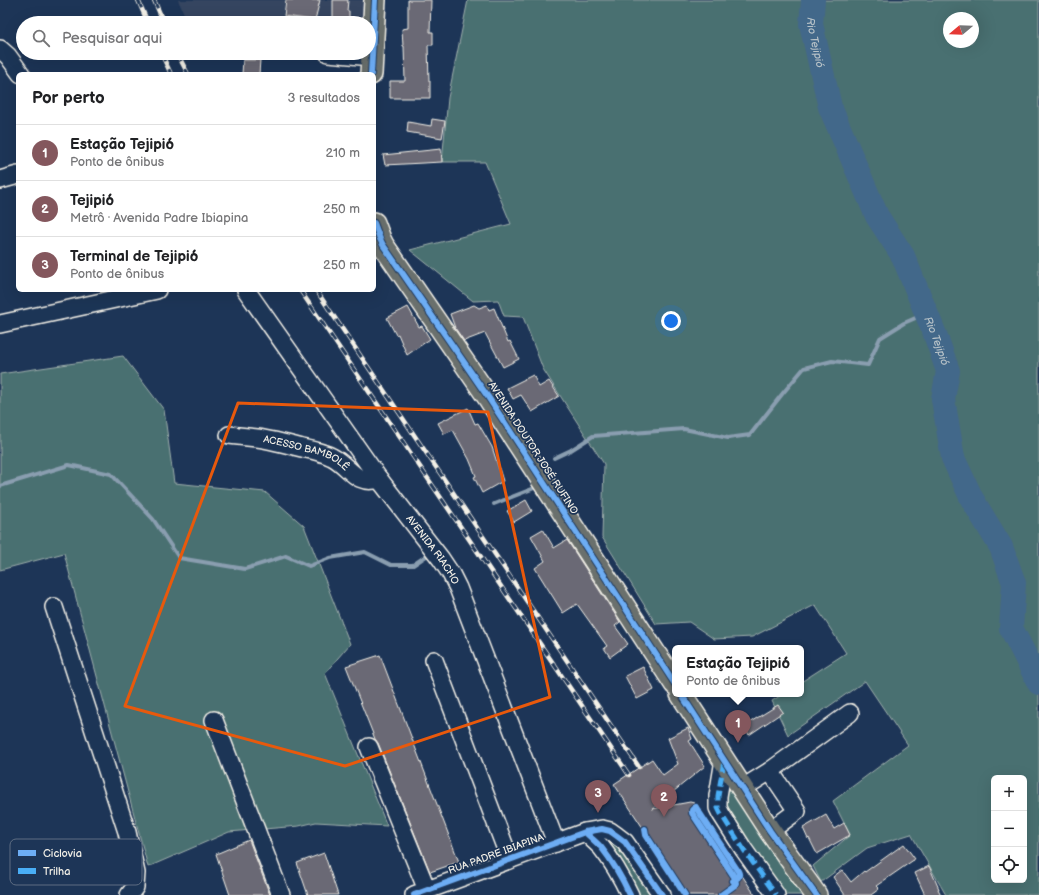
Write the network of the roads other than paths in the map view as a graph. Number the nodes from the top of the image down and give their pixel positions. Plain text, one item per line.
1 (375, 0) edge
2 (374, 16) edge
3 (0, 49) edge
4 (354, 60) edge
5 (372, 65) edge
6 (20, 72) edge
7 (16, 176) edge
8 (0, 180) edge
9 (376, 228) edge
10 (148, 292) edge
11 (247, 292) edge
12 (0, 324) edge
13 (229, 435) dead end
14 (379, 480) junction
15 (54, 607) dead end
16 (434, 660) dead end
17 (672, 679) edge
18 (683, 697) edge
19 (850, 713) dead end
20 (214, 720) dead end
21 (369, 747) dead end
22 (724, 760) junction
23 (770, 771) junction
24 (743, 788) junction
25 (770, 831) junction
26 (585, 832) junction
27 (129, 839) edge
28 (556, 843) junction
29 (510, 860) junction
30 (135, 885) edge
31 (418, 894) edge
32 (129, 895) edge
33 (281, 895) edge
34 (630, 895) edge
35 (662, 895) edge
36 (776, 895) edge
37 (816, 895) edge

1 - 2 main road
3 - 6 street
4 - 5 street
7 - 8 street
9 - 17 main road, AVENIDA DOUTOR JOSÉ RUFINO
10 - 12 street
11 - 14 street, AVENIDA RIACHO
13 - 14 street, ACESSO BAMBOLÊ
14 - 28 street, AVENIDA RIACHO
15 - 27 street
16 - 29 street
18 - 22 main road
19 - 23 street
20 - 33 street
21 - 31 street
22 - 24 main road
22 - 36 street
23 - 24 street
23 - 25 street
24 - 25 main road
25 - 37 main road
26 - 28 street, RUA PADRE IBIAPINA
26 - 34 street
26 - 35 street, RUA PADRE IBIAPINA
28 - 29 street, RUA PADRE IBIAPINA
29 - 31 street, RUA PADRE IBIAPINA
30 - 32 street

